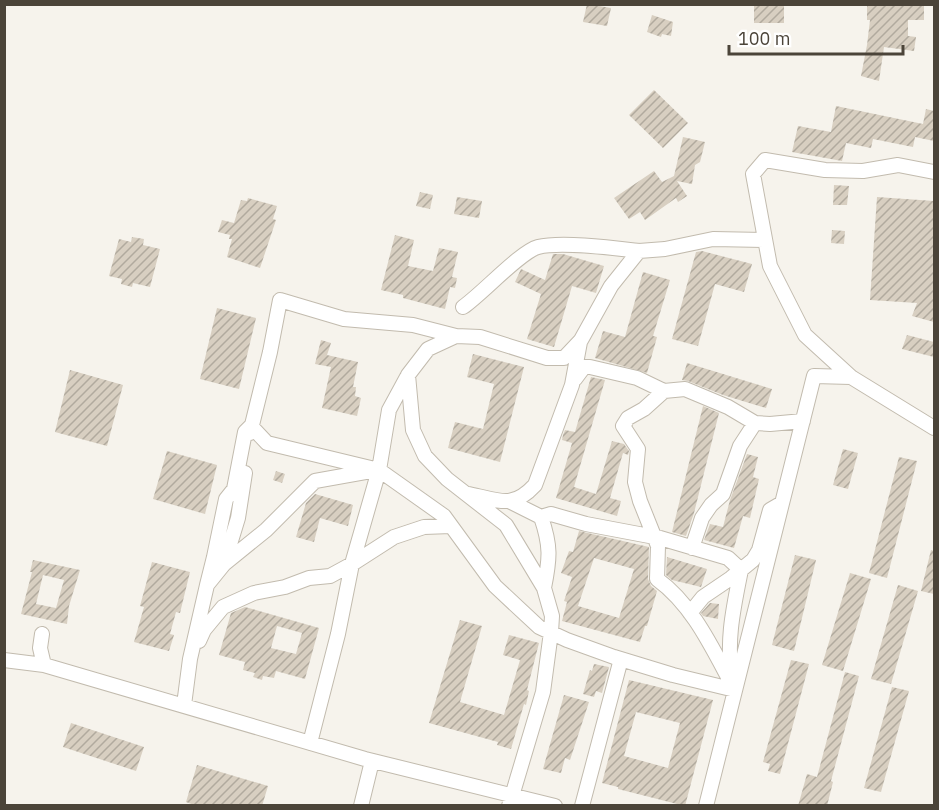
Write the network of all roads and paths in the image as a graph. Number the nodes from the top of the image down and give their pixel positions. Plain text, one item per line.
1 (934, 172) edge
2 (765, 240) junction
3 (639, 251) junction
4 (463, 308) dead end
5 (456, 336) junction
6 (581, 340) junction
7 (408, 375) junction
8 (851, 377) junction
9 (572, 385) junction
10 (664, 391) junction
11 (803, 421) junction
12 (755, 423) junction
13 (251, 426) junction
14 (934, 428) edge
15 (379, 470) junction
16 (465, 493) junction
17 (511, 502) junction
18 (782, 503) junction
19 (542, 517) junction
20 (451, 526) junction
21 (654, 537) junction
22 (692, 548) junction
23 (225, 564) junction
24 (352, 564) junction
25 (741, 570) junction
26 (207, 585) junction
27 (544, 588) junction
28 (690, 613) junction
29 (551, 633) junction
30 (42, 634) dead end
31 (190, 659) junction
32 (621, 659) junction
33 (4, 660) edge
34 (44, 665) junction
35 (735, 690) junction
36 (184, 705) junction
37 (310, 743) junction
38 (372, 761) junction
39 (510, 800) edge
40 (361, 806) edge
41 (555, 806) edge
42 (582, 806) edge
43 (706, 806) edge

1 - 2 street
2 - 3 street
2 - 8 street
3 - 4 street
3 - 6 street
5 - 6 street
5 - 7 street
5 - 13 street
6 - 9 street
7 - 15 street
7 - 16 street
8 - 11 street
8 - 14 street
9 - 10 street
9 - 17 street
10 - 12 street
10 - 21 street
11 - 12 street
11 - 18 street
12 - 22 street
13 - 15 street
13 - 23 street
13 - 26 street
15 - 20 street
15 - 23 street
15 - 24 street
16 - 17 street
16 - 27 street
17 - 19 street
18 - 25 street
18 - 35 street
19 - 21 street
19 - 27 street
20 - 24 street
20 - 29 street
21 - 22 street
21 - 28 street
22 - 25 street
23 - 26 street
24 - 31 street
24 - 37 street
25 - 28 street
25 - 35 street
26 - 31 street
27 - 29 street
28 - 35 street
29 - 32 street
29 - 39 street
30 - 34 street
31 - 36 street
32 - 35 street
32 - 42 street
33 - 34 street
34 - 36 street
35 - 43 street
36 - 37 street
37 - 38 street
38 - 39 street
38 - 40 street
39 - 41 street

